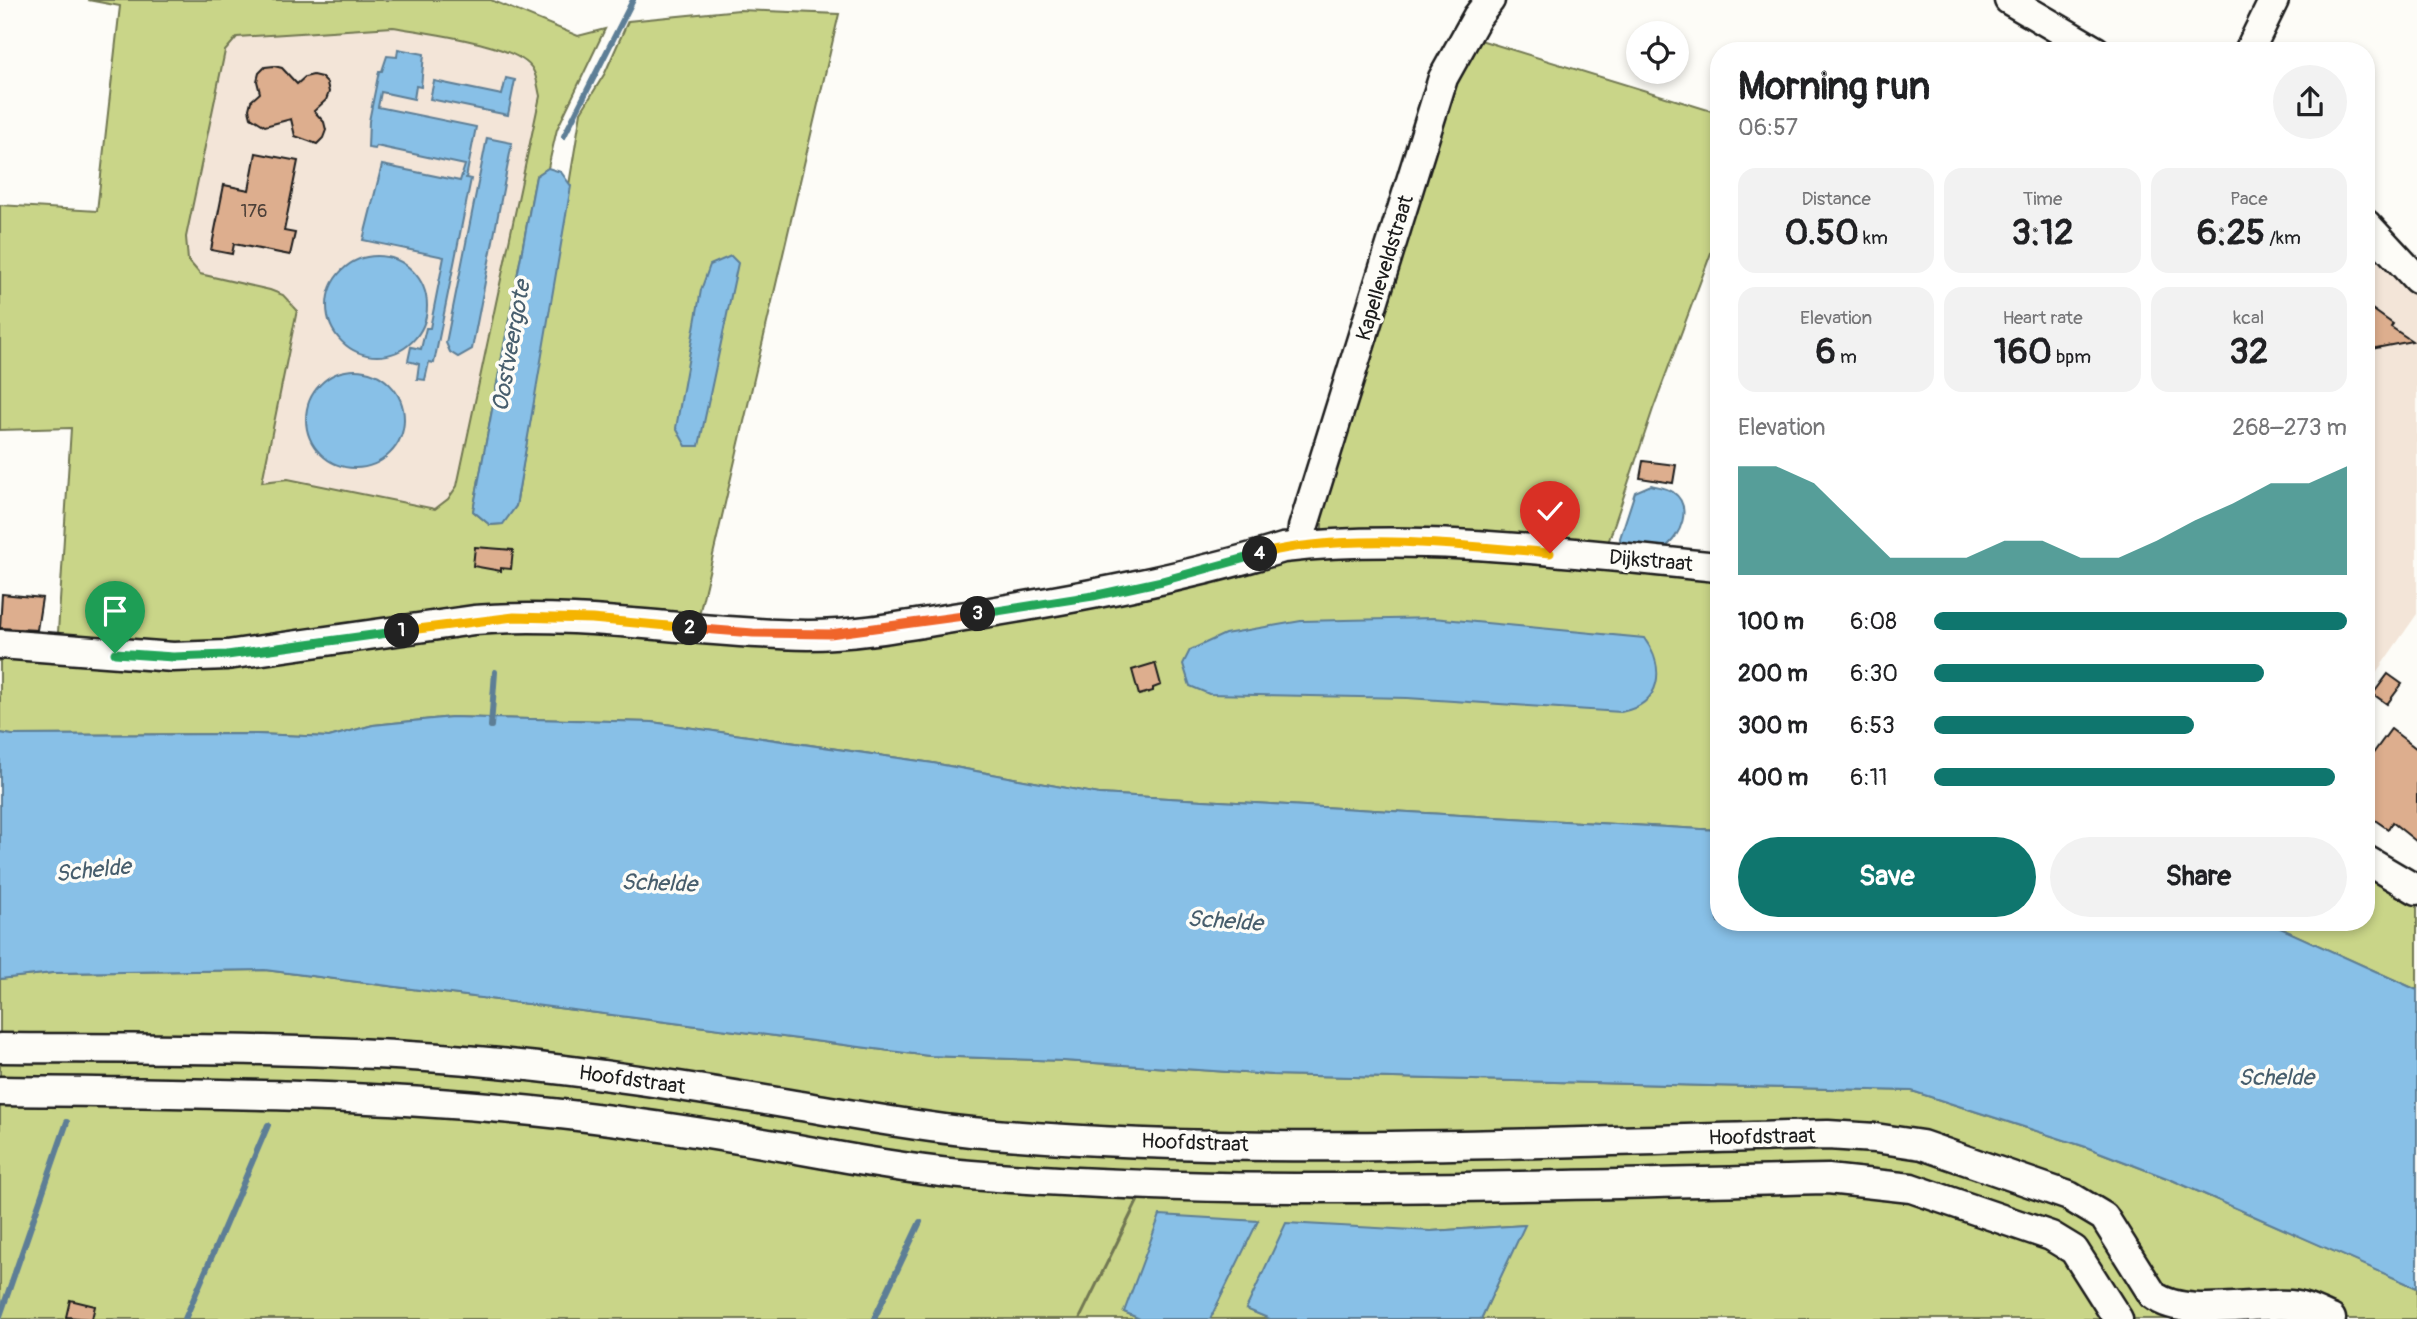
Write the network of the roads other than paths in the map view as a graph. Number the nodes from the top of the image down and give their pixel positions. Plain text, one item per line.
1 (1490, 0) edge
2 (2009, 0) edge
3 (2274, 0) edge
4 (2081, 42) edge
5 (2253, 42) edge
6 (2375, 235) edge
7 (2417, 279) edge
8 (1301, 546) junction
9 (1710, 566) edge
10 (0, 644) edge
11 (2375, 865) edge
12 (2417, 890) edge
13 (0, 1048) edge
14 (0, 1091) edge
15 (2163, 1303) junction
16 (2118, 1319) edge
17 (2186, 1319) edge
18 (2331, 1319) edge

1 - 8 street, Kapelleveldstraat
2 - 4 street
3 - 5 street
6 - 7 street
8 - 9 street, Dijkstraat
8 - 10 street, Dijkstraat
11 - 12 street
13 - 15 street, Hoofdstraat
14 - 16 street
15 - 17 street, Hoofdstraat
15 - 18 street

